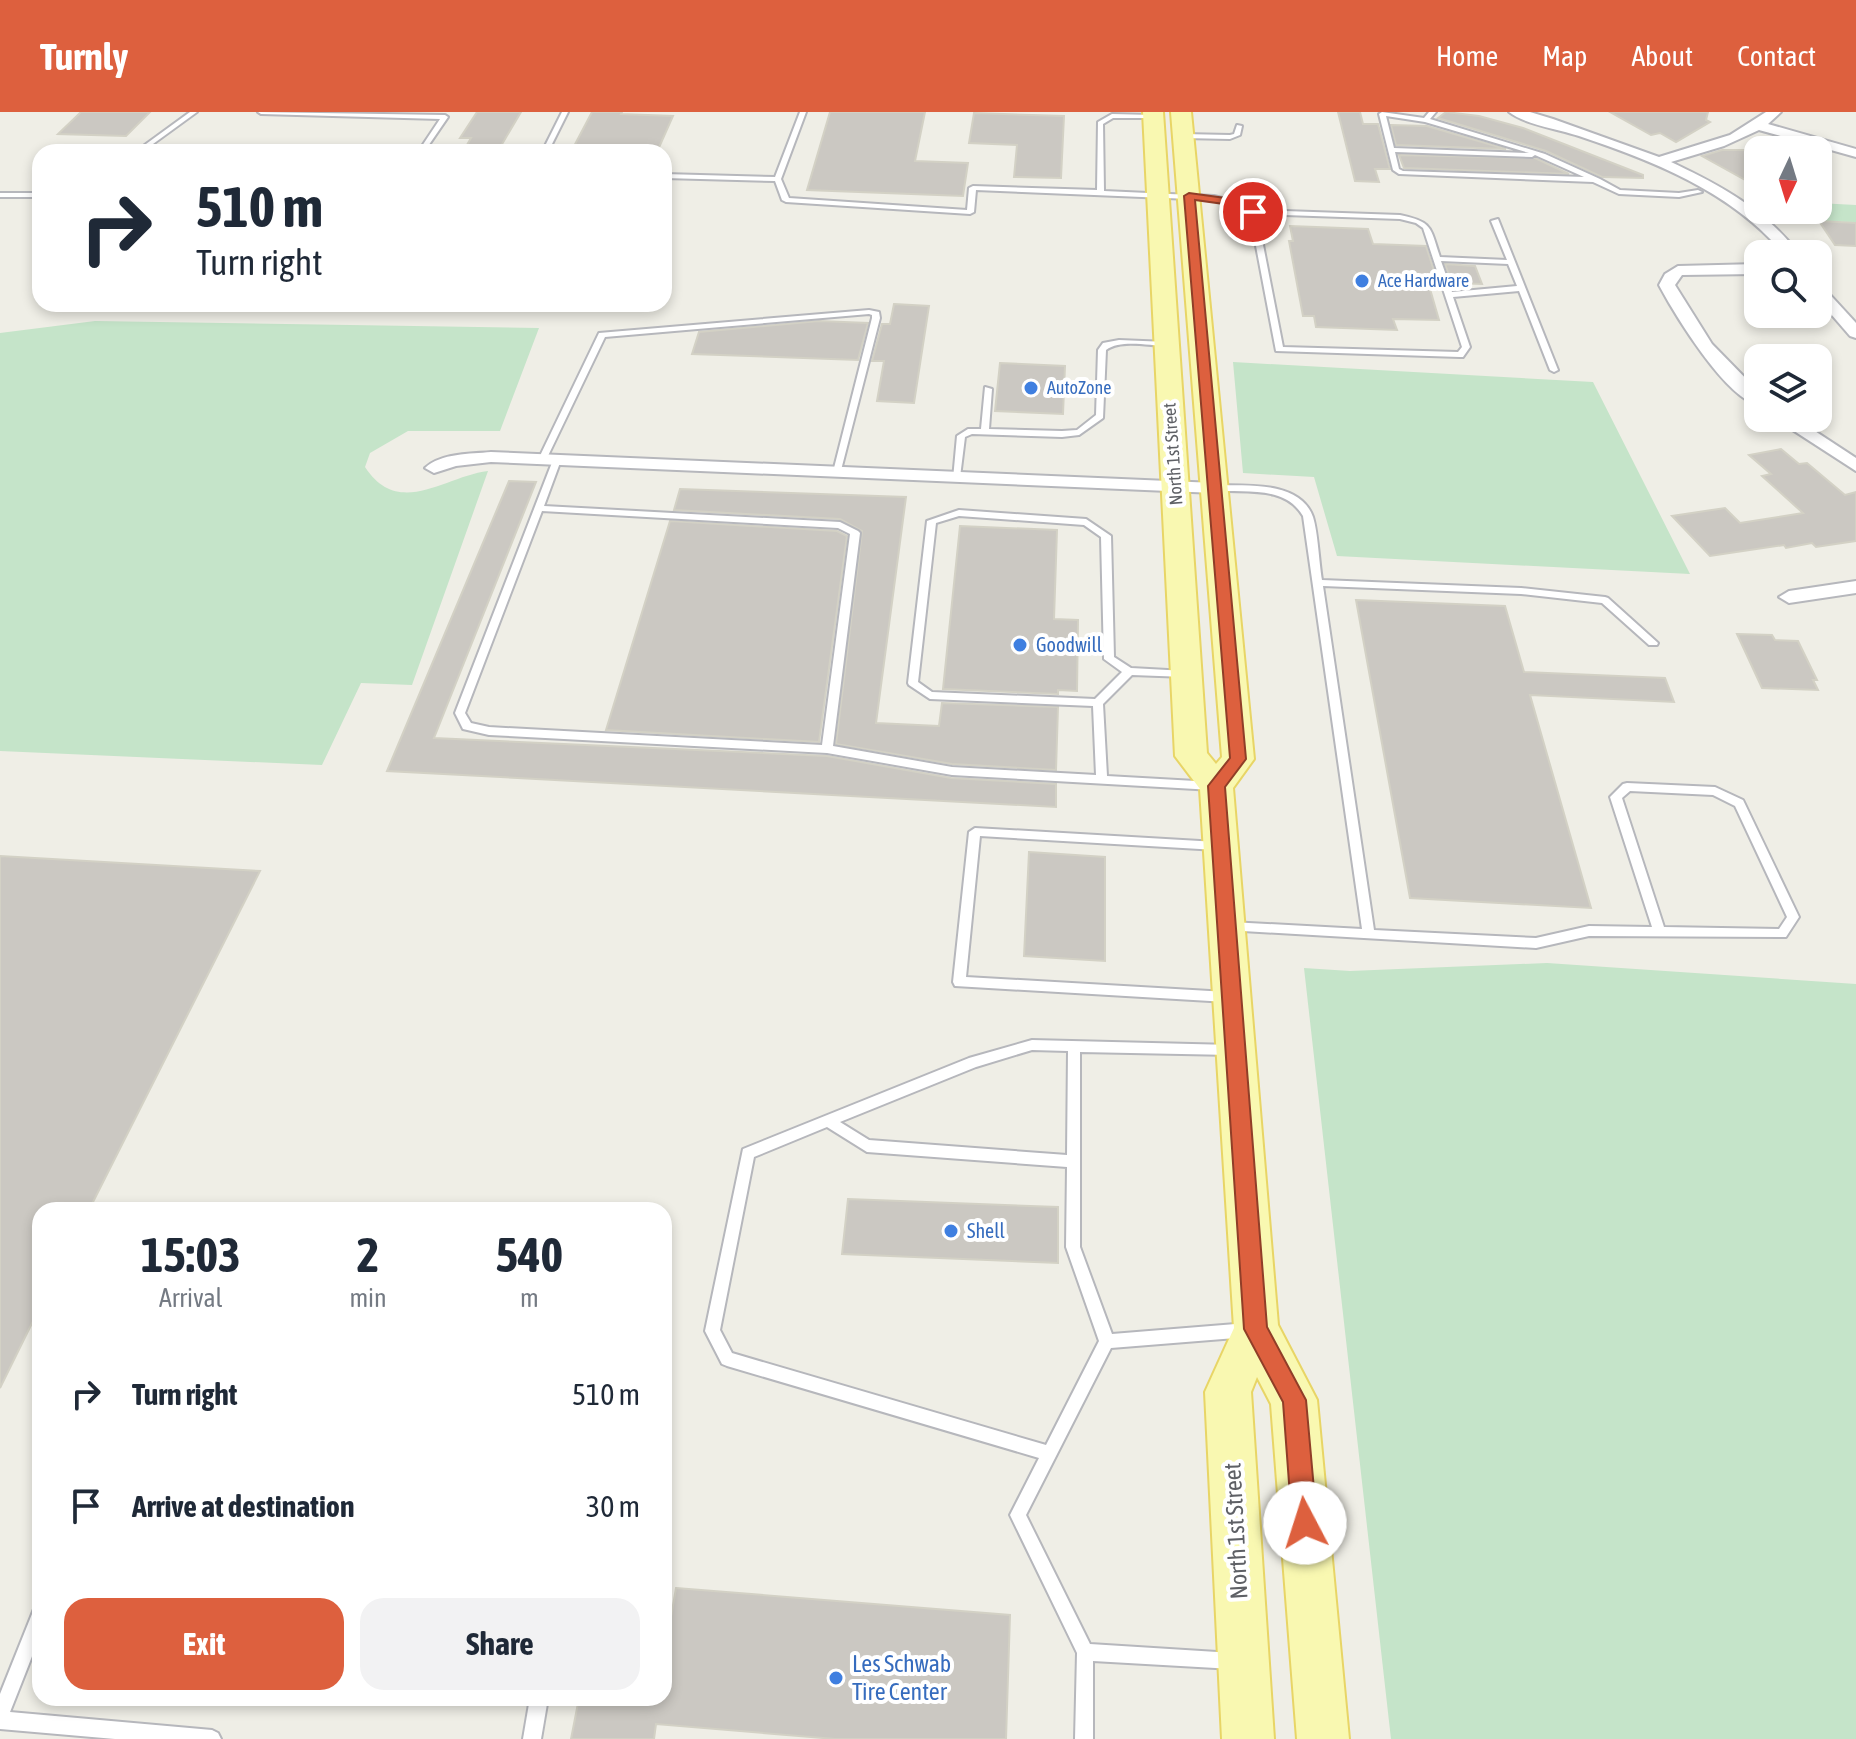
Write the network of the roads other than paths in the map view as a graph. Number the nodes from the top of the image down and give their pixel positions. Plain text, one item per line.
1 (194, 112) edge
2 (261, 112) edge
3 (565, 112) edge
4 (803, 112) edge
5 (1181, 112) edge
6 (1433, 112) edge
7 (1516, 112) edge
8 (1774, 112) edge
9 (1153, 114) edge
10 (1426, 120) junction
11 (1239, 126) dead end
12 (1760, 126) junction
13 (1183, 136) junction
14 (149, 144) edge
15 (426, 144) edge
16 (549, 144) edge
17 (1390, 150) junction
18 (1856, 153) edge
19 (1543, 155) junction
20 (1664, 165) junction
21 (672, 176) edge
22 (778, 179) junction
23 (1598, 180) junction
24 (1698, 192) junction
25 (1101, 193) junction
26 (0, 195) edge
27 (32, 195) edge
28 (1158, 195) junction
29 (1189, 196) junction
30 (1253, 212) junction
31 (1495, 221) dead end
32 (1761, 240) edge
33 (1777, 240) edge
34 (1437, 259) junction
35 (1511, 262) junction
36 (1744, 269) edge
37 (1521, 288) junction
38 (1449, 295) junction
39 (1832, 306) edge
40 (1856, 333) edge
41 (1167, 344) junction
42 (1554, 370) dead end
43 (1744, 388) edge
44 (988, 389) dead end
45 (985, 431) junction
46 (1804, 432) edge
47 (549, 460) junction
48 (1856, 466) edge
49 (434, 468) dead end
50 (837, 472) junction
51 (956, 477) junction
52 (1175, 486) junction
53 (1215, 488) junction
54 (538, 508) junction
55 (1318, 583) junction
56 (1856, 587) edge
57 (1789, 597) dead end
58 (1653, 643) dead end
59 (1129, 671) junction
60 (1186, 674) junction
61 (1098, 703) junction
62 (827, 749) junction
63 (1102, 779) junction
64 (1216, 786) junction
65 (1220, 846) junction
66 (1226, 926) junction
67 (1659, 930) junction
68 (1369, 934) junction
69 (1231, 997) junction
70 (1074, 1046) junction
71 (1235, 1050) junction
72 (828, 1121) junction
73 (1074, 1162) junction
74 (1256, 1329) junction
75 (1107, 1341) junction
76 (1048, 1453) junction
77 (32, 1636) edge
78 (1085, 1652) junction
79 (1244, 1662) junction
80 (538, 1706) edge
81 (0, 1718) edge
82 (212, 1739) edge
83 (532, 1739) edge
84 (1084, 1739) edge
85 (1248, 1739) edge
86 (1323, 1739) edge

1 - 14 lane
2 - 15 lane
3 - 16 lane
4 - 22 lane
5 - 13 main road, North 1st Street
6 - 10 lane
7 - 20 street
8 - 12 street
9 - 25 lane
9 - 28 main road, North 1st Street
10 - 17 lane
10 - 19 lane
11 - 13 lane
12 - 18 street
12 - 20 street
13 - 29 main road, North 1st Street
17 - 19 lane
17 - 23 lane
19 - 23 lane
20 - 24 street
20 - 33 street
21 - 22 lane
22 - 25 lane
23 - 24 lane
24 - 32 street
25 - 28 lane
26 - 27 lane
28 - 29 lane
28 - 41 main road, North 1st Street
29 - 30 lane
29 - 53 main road, North 1st Street
30 - 34 lane
30 - 38 lane
31 - 35 lane
34 - 35 lane
34 - 38 lane
35 - 37 lane
36 - 43 street
37 - 38 lane
37 - 42 lane
39 - 40 street
41 - 45 lane
41 - 52 main road, North 1st Street
44 - 45 lane
45 - 51 lane
46 - 48 street
47 - 49 street
47 - 50 street
47 - 50 lane
47 - 54 lane
50 - 51 street
51 - 52 street
52 - 53 street
52 - 60 main road, North 1st Street
53 - 55 lane
53 - 64 main road, North 1st Street
54 - 62 lane
54 - 62 lane
55 - 58 lane
55 - 68 lane
56 - 57 street
59 - 60 lane
59 - 61 lane
59 - 61 lane
60 - 64 main road, North 1st Street
61 - 63 lane
62 - 63 lane
63 - 64 lane
64 - 65 main road, North 1st Street
65 - 66 main road, North 1st Street
65 - 69 lane
66 - 68 lane
66 - 69 main road, North 1st Street
67 - 67 lane
67 - 68 lane
69 - 71 main road, North 1st Street
70 - 71 lane
70 - 72 lane
70 - 73 lane
71 - 74 main road, North 1st Street
72 - 73 lane
72 - 76 lane
73 - 75 lane
74 - 75 lane
74 - 79 main road, North 1st Street
74 - 86 main road, North 1st Street
75 - 76 lane
76 - 78 lane
77 - 81 lane
78 - 79 lane
78 - 84 lane
79 - 85 main road, North 1st Street
80 - 83 lane
81 - 82 lane

